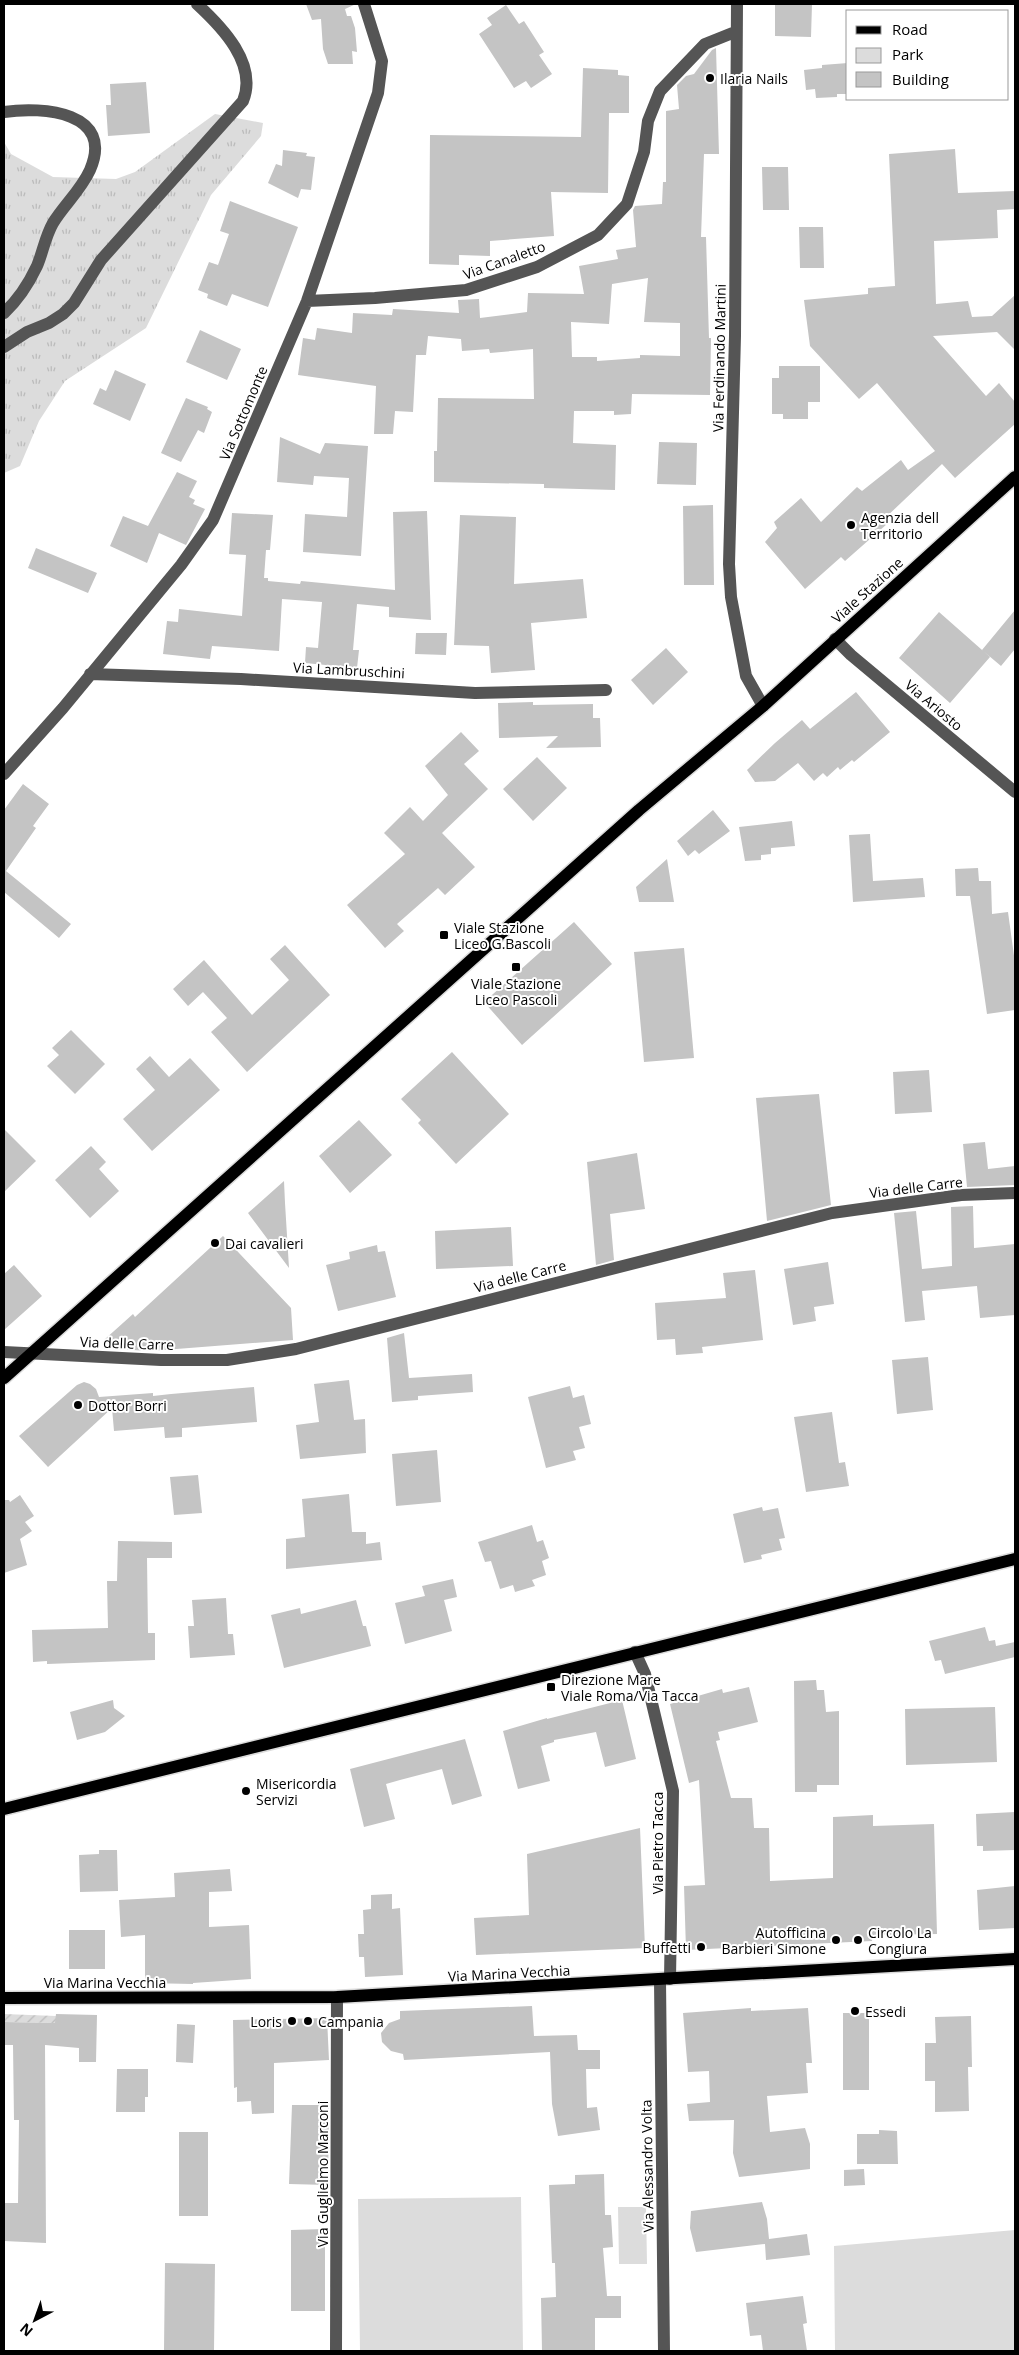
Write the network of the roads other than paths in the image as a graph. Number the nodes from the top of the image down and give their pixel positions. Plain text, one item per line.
1 (197, 4) edge
2 (364, 4) edge
3 (739, 5) edge
4 (735, 32) junction
5 (4, 112) edge
6 (306, 301) junction
7 (4, 313) edge
8 (4, 347) edge
9 (1015, 477) edge
10 (835, 639) junction
11 (90, 674) junction
12 (606, 690) dead end
13 (763, 706) junction
14 (4, 774) edge
15 (1015, 792) edge
16 (1015, 1193) edge
17 (4, 1352) edge
18 (30, 1354) junction
19 (4, 1378) edge
20 (1015, 1559) edge
21 (635, 1652) junction
22 (4, 1809) edge
23 (1015, 1959) edge
24 (665, 1980) junction
25 (337, 1997) junction
26 (4, 1998) edge
27 (336, 2351) edge
28 (664, 2351) edge

1 - 8 street
2 - 6 street, Via Sottomonte
3 - 4 street, Via Ferdinando Martini
4 - 6 street, Via Canaletto
4 - 13 street, Via Ferdinando Martini
5 - 7 street
6 - 11 street, Via Sottomonte
9 - 10 main road, Viale Stazione
10 - 13 main road, Viale Stazione
10 - 15 street, Via Ariosto
11 - 12 street, Via Lambruschini
11 - 14 street, Via Sottomonte
13 - 18 main road, Viale Stazione
16 - 18 street, Via delle Carre
17 - 18 street, Via delle Carre
18 - 19 main road, Viale Stazione
20 - 21 main road
21 - 22 main road
21 - 24 street, Via Pietro Tacca
23 - 24 main road, Via Marina Vecchia
24 - 25 main road, Via Marina Vecchia
24 - 28 street, Via Alessandro Volta
25 - 26 main road, Via Marina Vecchia
25 - 27 street, Via Guglielmo Marconi

